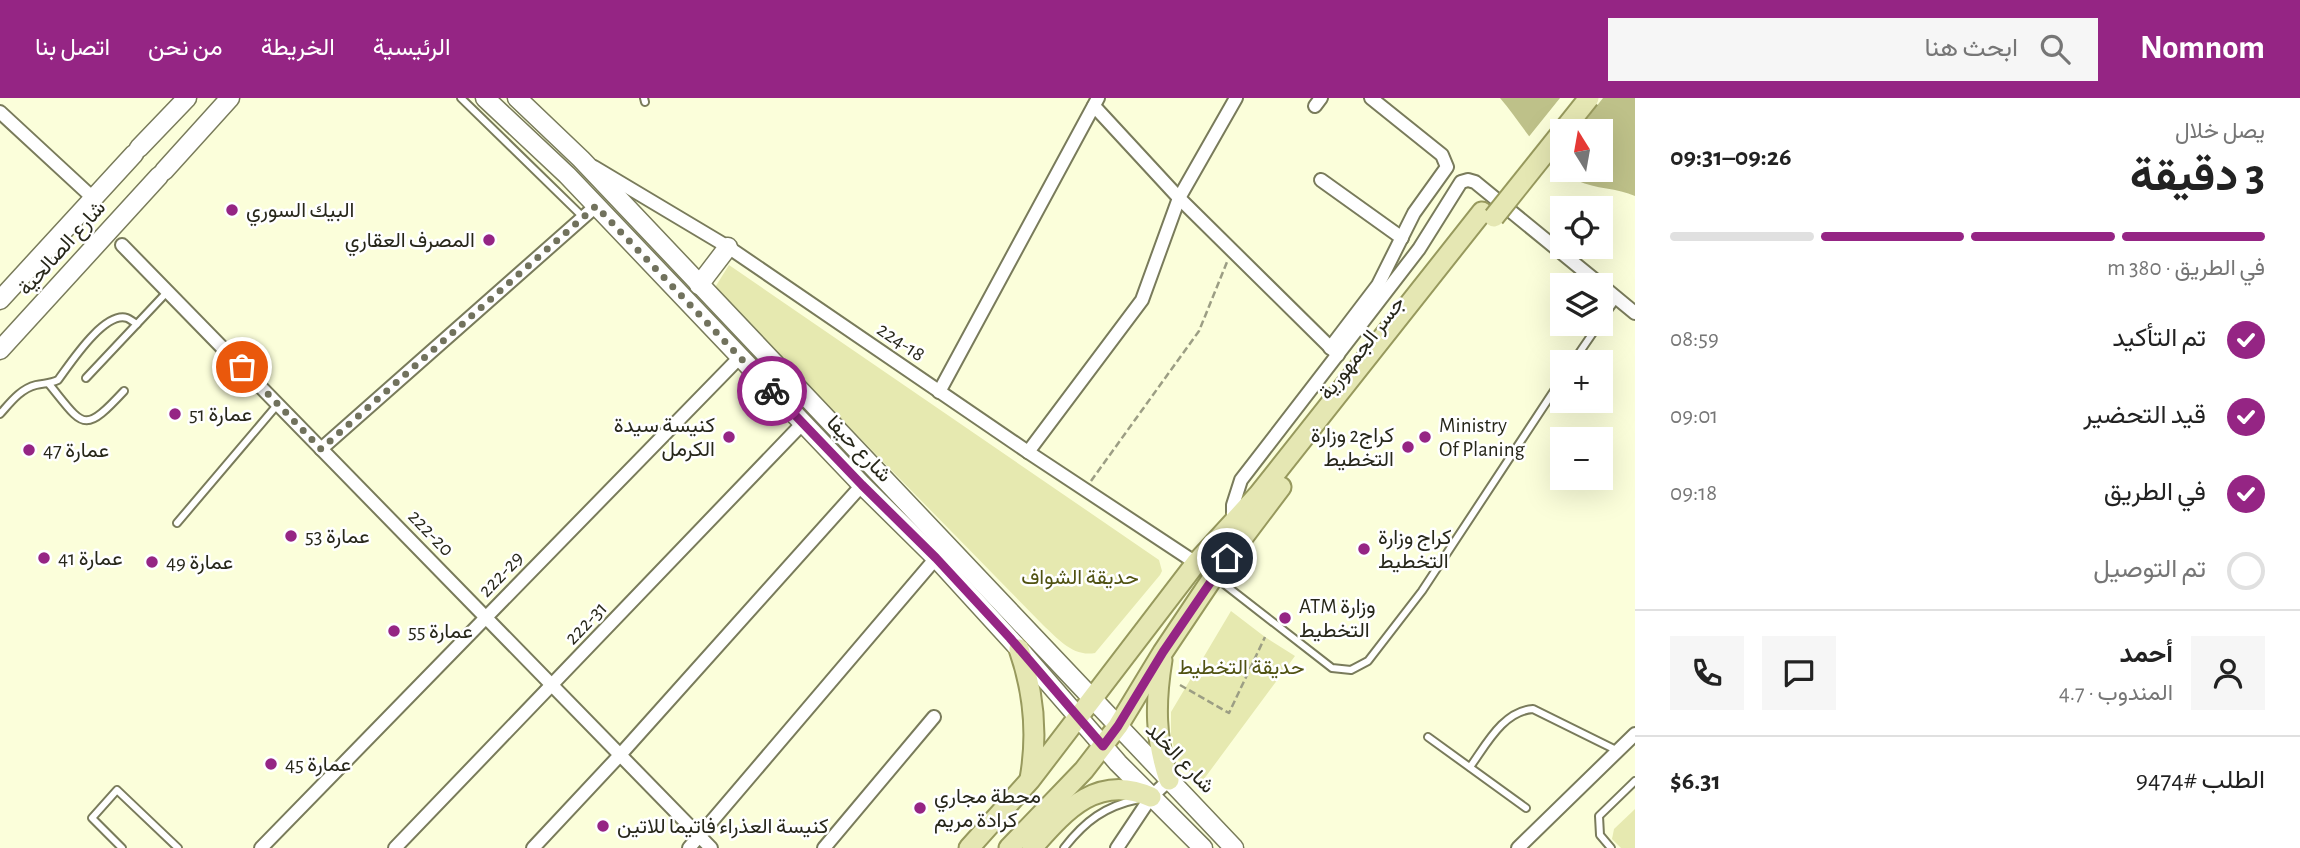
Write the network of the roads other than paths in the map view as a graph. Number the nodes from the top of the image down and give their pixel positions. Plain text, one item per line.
1 (187, 98) edge
2 (230, 98) edge
3 (461, 98) edge
4 (485, 98) edge
5 (517, 98) edge
6 (1236, 98) edge
7 (1371, 98) edge
8 (1573, 98) edge
9 (1589, 98) edge
10 (1096, 102) edge
11 (0, 112) edge
12 (581, 159) junction
13 (1321, 180) dead end
14 (93, 198) junction
15 (1180, 198) junction
16 (590, 211) junction
17 (1488, 215) junction
18 (122, 216) junction
19 (1402, 238) junction
20 (122, 244) junction
21 (96, 245) junction
22 (728, 247) junction
23 (1586, 273) edge
24 (699, 285) junction
25 (167, 291) junction
26 (1613, 295) edge
27 (1617, 298) junction
28 (0, 300) edge
29 (1613, 304) edge
30 (1635, 313) edge
31 (137, 324) junction
32 (0, 350) edge
33 (1334, 352) junction
34 (740, 357) junction
35 (86, 378) dead end
36 (49, 384) junction
37 (124, 391) dead end
38 (939, 392) junction
39 (1550, 397) edge
40 (278, 404) junction
41 (0, 414) edge
42 (803, 423) junction
43 (321, 449) junction
44 (1028, 452) junction
45 (862, 485) junction
46 (1264, 499) junction
47 (1233, 522) junction
48 (177, 523) dead end
49 (936, 558) junction
50 (1196, 563) junction
51 (1214, 576) junction
52 (486, 617) junction
53 (1019, 649) junction
54 (1163, 652) junction
55 (553, 686) junction
56 (1092, 699) junction
57 (934, 717) dead end
58 (1078, 717) junction
59 (1118, 726) junction
60 (1635, 734) edge
61 (1428, 737) dead end
62 (1103, 746) junction
63 (1618, 751) junction
64 (621, 755) junction
65 (1469, 767) junction
66 (1030, 780) junction
67 (1169, 780) junction
68 (1635, 781) edge
69 (1151, 797) junction
70 (1526, 808) dead end
71 (699, 836) junction
72 (830, 846) edge
73 (122, 848) edge
74 (178, 848) edge
75 (261, 848) edge
76 (395, 848) edge
77 (533, 848) edge
78 (689, 848) edge
79 (711, 848) edge
80 (969, 848) edge
81 (1009, 848) edge
82 (1032, 848) edge
83 (1064, 848) edge
84 (1117, 848) edge
85 (1203, 848) edge
86 (1234, 848) edge
87 (1518, 848) edge
88 (1611, 848) edge

1 - 14 main road, شارع الصالحية
2 - 18 main road, شارع الصالحية
3 - 16 lane
4 - 16 main road, شارع حيفا
5 - 12 main road, شارع حيفا
6 - 15 street
7 - 19 street
8 - 17 main road, جسر الجمهورية
9 - 17 main road, جسر الجمهورية, bridge
10 - 15 street
10 - 38 street
11 - 14 street
12 - 22 street, 224-18
12 - 24 main road, شارع حيفا
13 - 19 street
14 - 28 main road, شارع الصالحية
15 - 33 street
15 - 44 street
16 - 34 main road, شارع حيفا
16 - 43 street
17 - 46 main road, جسر الجمهورية
18 - 20 street
18 - 21 main road, شارع الصالحية
19 - 33 street
20 - 21 street
20 - 25 street, 222-20
21 - 32 main road, شارع الصالحية
22 - 24 main road
22 - 38 street, 224-18
23 - 33 street
24 - 56 main road, شارع حيفا
25 - 31 lane
25 - 40 street, 222-20
26 - 27 street
27 - 29 lane
27 - 30 street
31 - 35 lane
31 - 36 lane
33 - 47 street
34 - 42 main road, شارع حيفا
34 - 52 street, 222-29
36 - 37 lane
36 - 41 lane
38 - 44 street, 224-18
39 - 51 lane
40 - 43 street, 222-20
40 - 48 lane
42 - 45 main road, شارع حيفا
42 - 55 street, 222-31
43 - 52 street, 222-20
44 - 50 street, 224-18
45 - 49 main road, شارع حيفا
45 - 64 street
46 - 47 main road
46 - 51 main road
47 - 50 main road
49 - 53 main road, شارع حيفا
49 - 71 street
50 - 56 main road
51 - 54 main road
52 - 55 street, 222-20
52 - 75 street, 222-29
53 - 58 main road, شارع حيفا
53 - 66 main road
54 - 59 main road
54 - 67 main road
55 - 64 street, 222-20
55 - 76 street, 222-31
56 - 58 main road
56 - 59 main road, شارع الخلد
57 - 72 street
58 - 62 main road
58 - 66 main road
59 - 62 main road
59 - 67 main road, شارع الخلد
60 - 63 street
61 - 65 lane
62 - 69 main road
62 - 81 main road
63 - 65 lane
63 - 87 street
64 - 71 street, 222-20
64 - 77 street
65 - 70 lane
66 - 80 main road
67 - 69 street
67 - 86 main road, شارع الخلد
68 - 88 lane
69 - 82 main road
69 - 83 lane
69 - 84 street
69 - 85 main road
71 - 78 street
71 - 79 street, 222-20
73 - 74 lane

